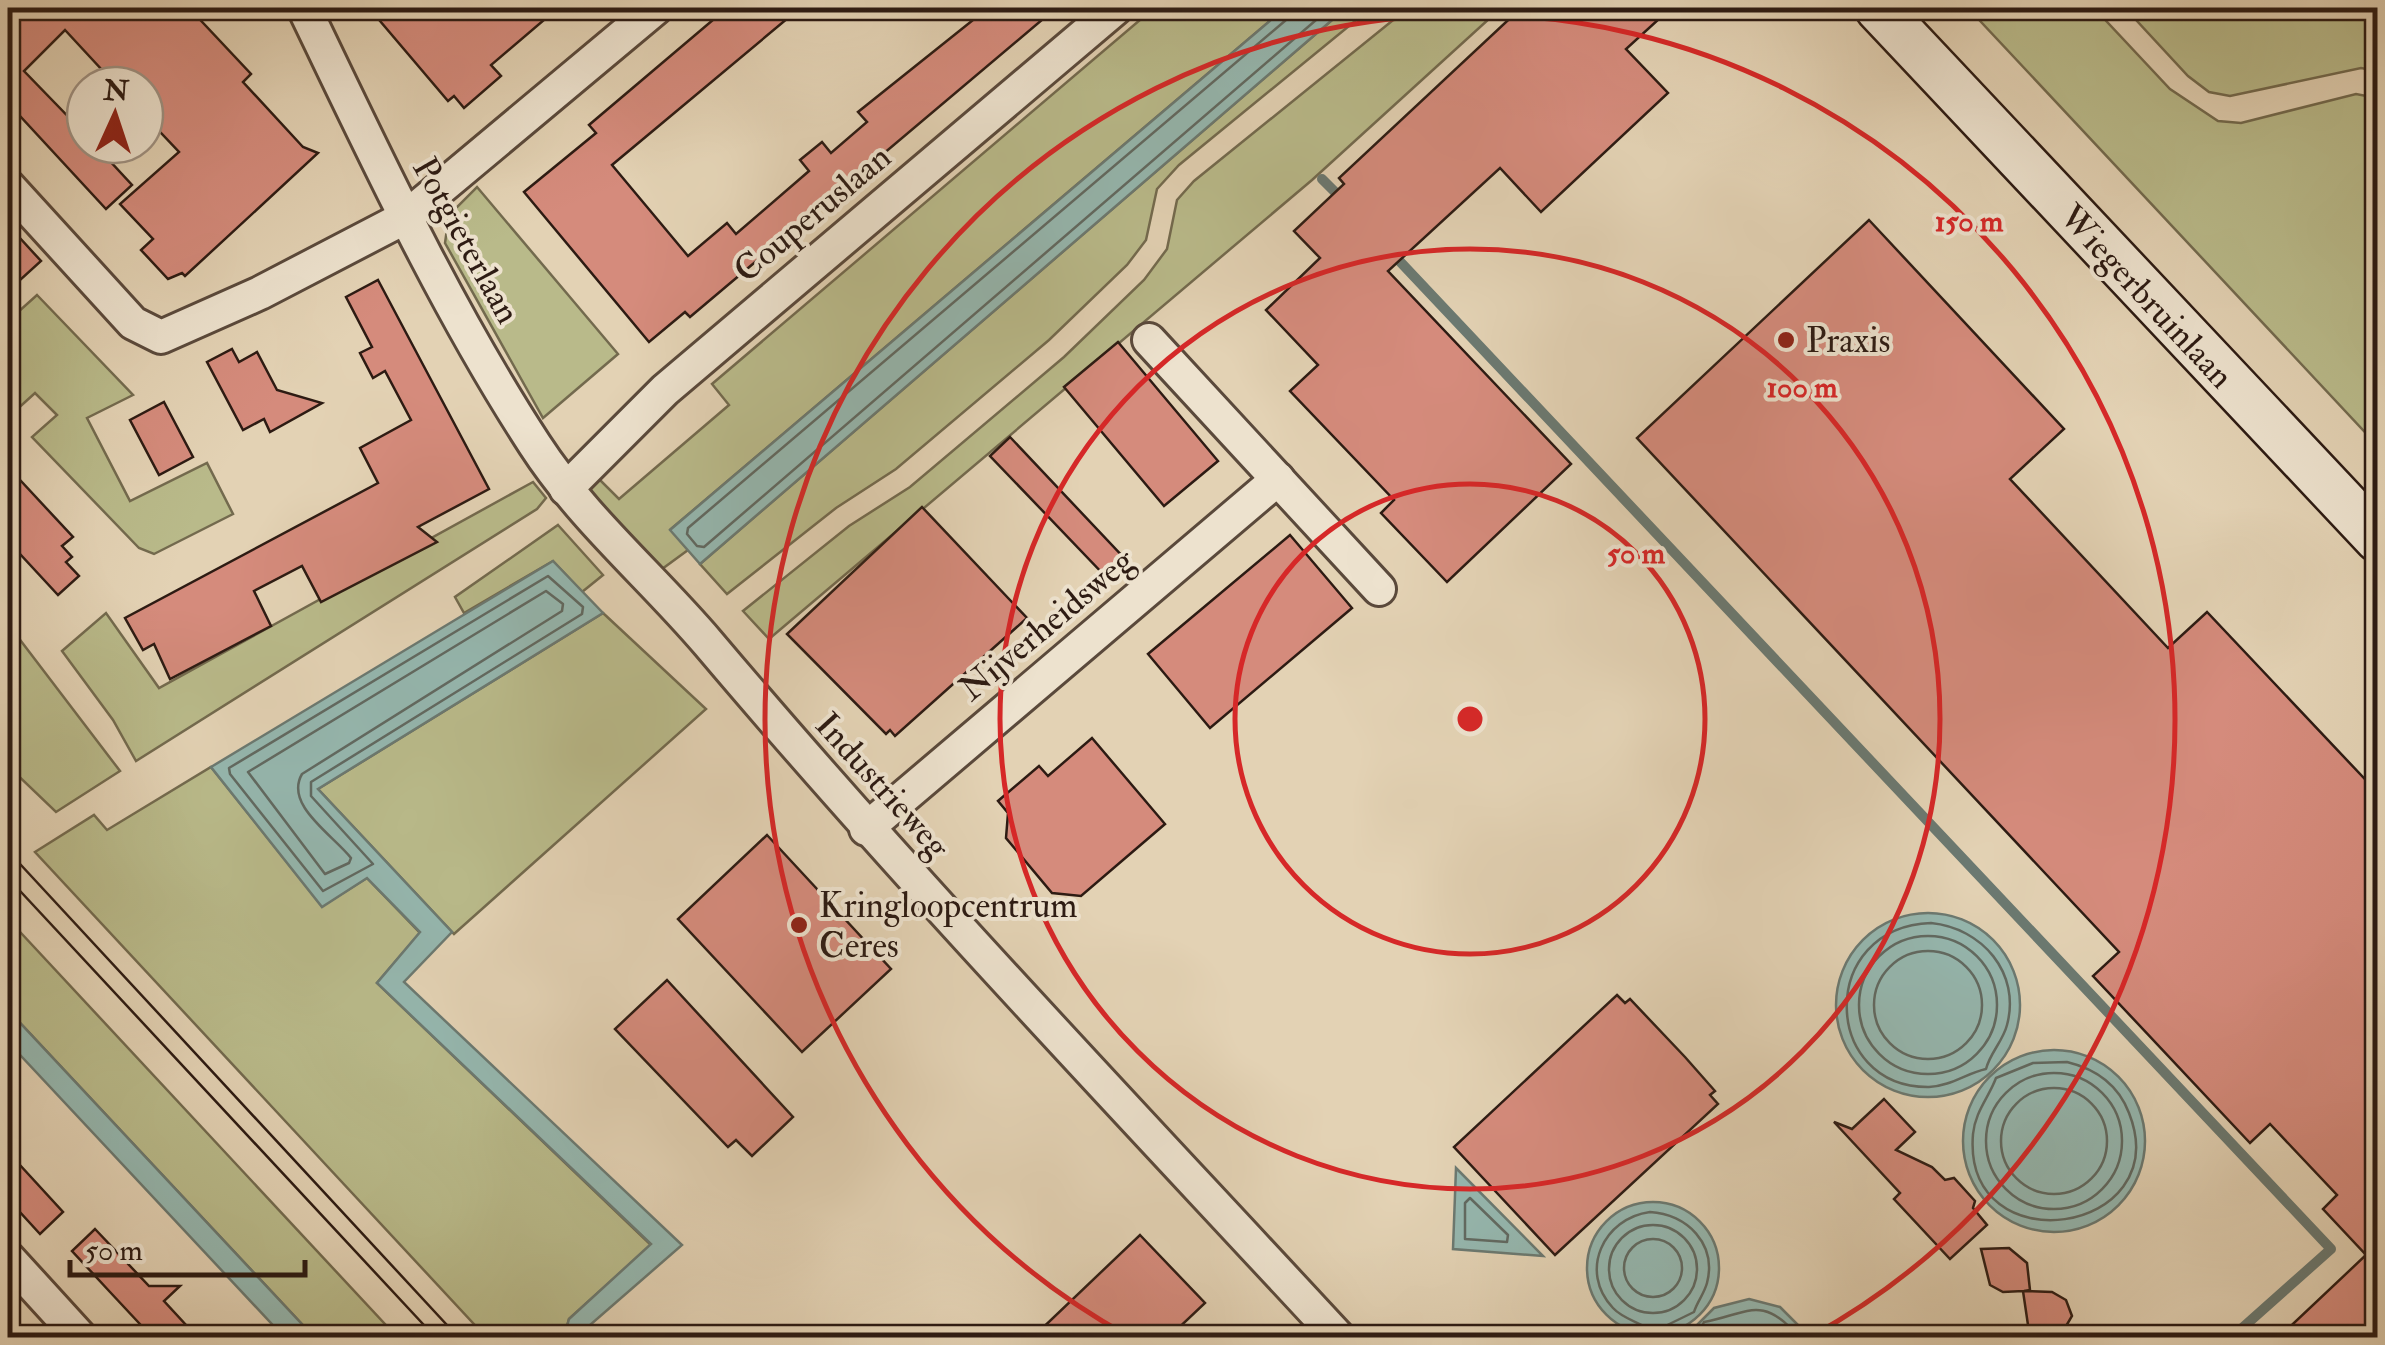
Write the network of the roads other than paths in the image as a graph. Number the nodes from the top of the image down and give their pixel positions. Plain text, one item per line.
1 (304, 8) edge
2 (656, 8) edge
3 (1116, 8) edge
4 (1878, 8) edge
5 (8, 186) edge
6 (406, 217) junction
7 (1149, 340) dead end
8 (1278, 480) junction
9 (572, 495) junction
10 (2378, 540) edge
11 (1379, 589) dead end
12 (866, 829) junction
13 (8, 1258) edge
14 (82, 1338) edge
15 (1338, 1338) edge

1 - 6 street, Potgieterlaan
2 - 6 street
3 - 9 street, Couperuslaan
4 - 10 street, Wiegerbruinlaan
5 - 6 street
6 - 9 street, Potgieterlaan
7 - 8 street
8 - 11 street
8 - 12 street, Nijverheidsweg
9 - 12 street, Industrieweg
12 - 15 street, Industrieweg
13 - 14 street

